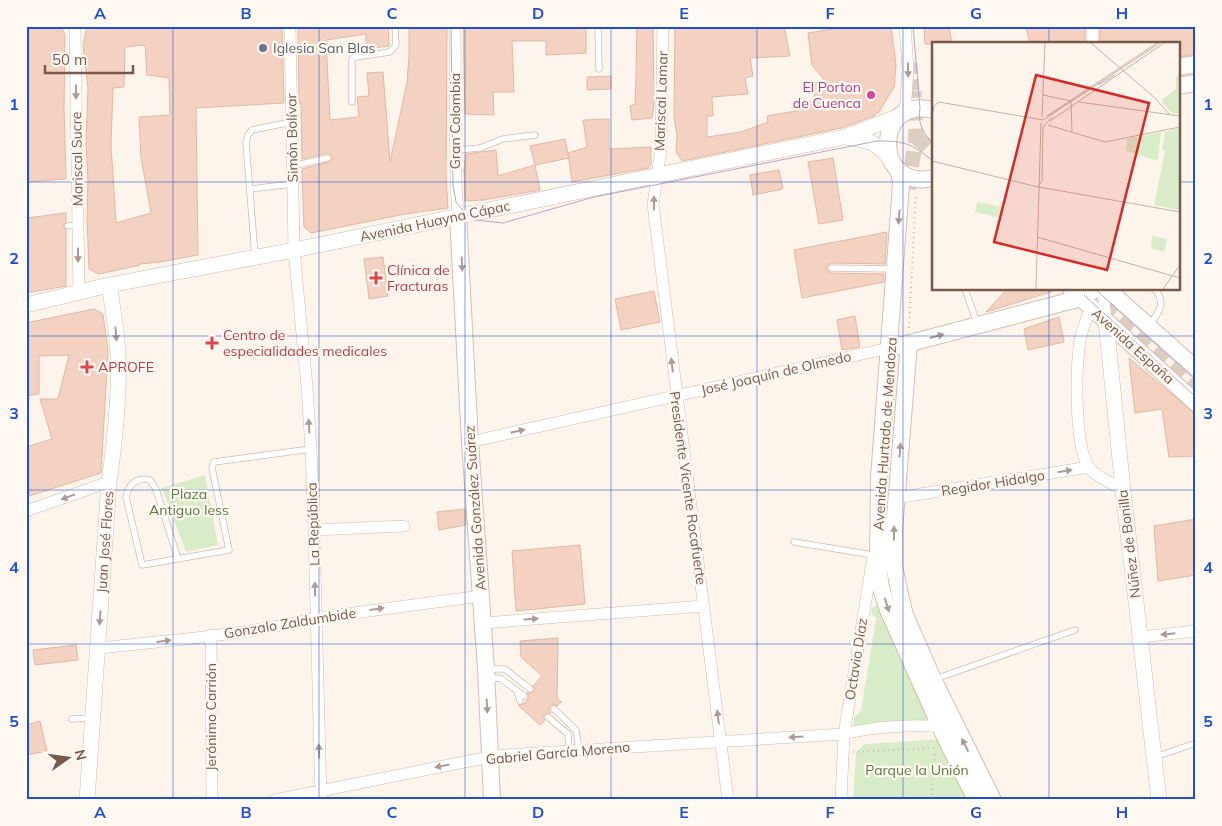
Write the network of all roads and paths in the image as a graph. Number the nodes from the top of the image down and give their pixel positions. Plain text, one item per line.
1 (75, 26) edge
2 (290, 26) edge
3 (395, 26) edge
4 (455, 26) edge
5 (598, 26) edge
6 (663, 26) edge
7 (904, 26) edge
8 (1092, 26) edge
9 (1093, 42) edge
10 (1196, 64) edge
11 (1180, 67) edge
12 (599, 68) dead end
13 (1196, 83) edge
14 (1180, 86) edge
15 (352, 102) dead end
16 (932, 110) edge
17 (902, 115) junction
18 (292, 122) junction
19 (535, 136) dead end
20 (844, 137) junction
21 (456, 150) junction
22 (328, 158) dead end
23 (895, 165) junction
24 (292, 166) junction
25 (657, 176) junction
26 (927, 179) edge
27 (293, 184) junction
28 (250, 189) junction
29 (458, 216) junction
30 (294, 250) junction
31 (255, 257) junction
32 (831, 268) dead end
33 (895, 269) junction
34 (109, 286) junction
35 (965, 290) edge
36 (1094, 290) edge
37 (1103, 290) edge
38 (1108, 290) edge
39 (1155, 290) edge
40 (79, 292) junction
41 (1082, 296) edge
42 (26, 305) edge
43 (1106, 321) junction
44 (978, 325) junction
45 (1147, 325) junction
46 (909, 343) junction
47 (890, 348) junction
48 (1196, 369) edge
49 (676, 396) junction
50 (1196, 403) edge
51 (470, 442) junction
52 (310, 449) junction
53 (1089, 468) junction
54 (109, 482) junction
55 (1122, 490) junction
56 (896, 498) junction
57 (26, 511) edge
58 (879, 518) junction
59 (404, 526) dead end
60 (314, 530) junction
61 (794, 542) dead end
62 (873, 555) junction
63 (178, 559) junction
64 (481, 596) junction
65 (704, 606) junction
66 (316, 618) junction
67 (483, 623) junction
68 (1075, 630) dead end
69 (1196, 631) edge
70 (211, 635) junction
71 (1140, 637) junction
72 (98, 648) junction
73 (486, 674) junction
74 (933, 680) junction
75 (532, 687) dead end
76 (522, 699) dead end
77 (557, 709) dead end
78 (93, 718) junction
79 (72, 719) dead end
80 (548, 719) dead end
81 (947, 724) junction
82 (844, 734) junction
83 (721, 742) junction
84 (1196, 743) edge
85 (574, 750) junction
86 (844, 752) junction
87 (490, 757) junction
88 (1154, 758) junction
89 (320, 795) edge
90 (87, 800) edge
91 (212, 800) edge
92 (275, 800) edge
93 (492, 800) edge
94 (728, 800) edge
95 (842, 800) edge
96 (931, 800) edge
97 (976, 800) edge
98 (993, 800) edge
99 (1159, 800) edge

1 -> 40 street, Mariscal Sucre
2 - 18 street, Simón Bolívar
3 - 15 lane
4 - 21 street, Gran Colombia
5 - 12 lane
6 - 25 street, Mariscal Lamar
7 -> 17 street
8 - 9 street
10 - 11 main road
13 - 14 main road
16 - 17 main road
17 - 20 street
17 - 23 main road, Avenida Hurtado de Mendoza
18 - 24 street, Simón Bolívar
18 - 28 lane
19 - 21 lane
20 - 23 street
20 - 25 street, Avenida Huayna Cápac
21 - 29 street, Gran Colombia
22 - 24 lane
23 - 26 main road
23 -> 33 main road, Avenida Hurtado de Mendoza
24 - 27 street, Simón Bolívar
25 - 29 street, Avenida Huayna Cápac
49 -> 25 street, Presidente Vicente Rocafuerte
26 - 46 path, Avenida Hurtado de Mendoza
27 - 28 lane
27 - 30 street, Simón Bolívar
28 - 31 lane
29 - 30 street, Avenida Huayna Cápac
29 -> 51 main road, Avenida González Suárez
30 - 31 street, Avenida Huayna Cápac
52 -> 30 street, La República
31 - 34 street, Avenida Huayna Cápac
32 - 33 lane
33 - 47 main road, Avenida Hurtado de Mendoza
34 - 40 street, Avenida Huayna Cápac
34 -> 54 street, Juan José Flores
35 - 44 lane
36 - 41 main road, José Joaquín de Olmedo
37 - 43 street, Núñez de Bonilla
38 - 45 main road, Avenida España
39 - 45 lane
40 - 42 street, Avenida Huayna Cápac
41 - 43 main road, Avenida España
41 - 44 main road, José Joaquín de Olmedo
41 - 53 street
43 - 50 main road, Avenida España
43 - 55 street, Núñez de Bonilla
46 -> 44 main road, José Joaquín de Olmedo
45 - 48 main road, Avenida España
46 - 47 main road, José Joaquín de Olmedo
56 -> 46 main road, Avenida Hurtado de Mendoza
47 - 49 street, José Joaquín de Olmedo
47 - 58 main road, Avenida Hurtado de Mendoza
51 -> 49 street, José Joaquín de Olmedo
49 - 65 street, Presidente Vicente Rocafuerte
51 - 64 main road, Avenida González Suárez
52 - 60 street, La República
52 - 63 lane
53 - 55 street
56 -> 53 street, Regidor Hidalgo
54 -> 57 street
54 -> 72 street, Juan José Flores
55 - 71 street, Núñez de Bonilla
74 -> 56 main road, Avenida Hurtado de Mendoza
58 - 62 street, Octavio Díaz
58 -> 81 main road, Avenida Hurtado de Mendoza
59 - 60 street
66 -> 60 street, La República
61 - 62 lane
62 - 82 street, Octavio Díaz
63 - 63 lane
66 -> 64 street, Gonzalo Zaldumbide
64 - 67 main road, Avenida González Suárez
67 -> 65 street
83 -> 65 street, Presidente Vicente Rocafuerte
66 - 70 street, Gonzalo Zaldumbide
89 -> 66 street, La República
67 - 73 main road, Avenida González Suárez
68 - 74 lane
69 -> 71 street
72 -> 70 street, Gonzalo Zaldumbide
70 - 91 street, Jerónimo Carrión
71 - 88 street, Núñez de Bonilla
72 - 78 street, Juan José Flores
73 - 75 lane
73 - 76 lane
73 -> 87 main road, Avenida González Suárez
74 - 81 main road, Avenida Hurtado de Mendoza
77 - 85 lane
78 - 79 lane
78 - 90 street, Juan José Flores
80 - 85 lane
81 - 82 street, Gabriel García Moreno
81 - 97 main road, Avenida Hurtado de Mendoza
98 -> 81 main road, Avenida Hurtado de Mendoza
82 -> 83 street, Gabriel García Moreno
82 - 86 street, Octavio Díaz
83 - 85 street, Gabriel García Moreno
83 - 94 street, Presidente Vicente Rocafuerte
84 - 88 lane
85 - 87 street, Gabriel García Moreno
86 - 95 street, Octavio Díaz
86 - 96 path
87 -> 89 street, Gabriel García Moreno
87 - 93 main road, Avenida González Suárez
88 - 99 street, Núñez de Bonilla
89 - 92 street, Gabriel García Moreno

